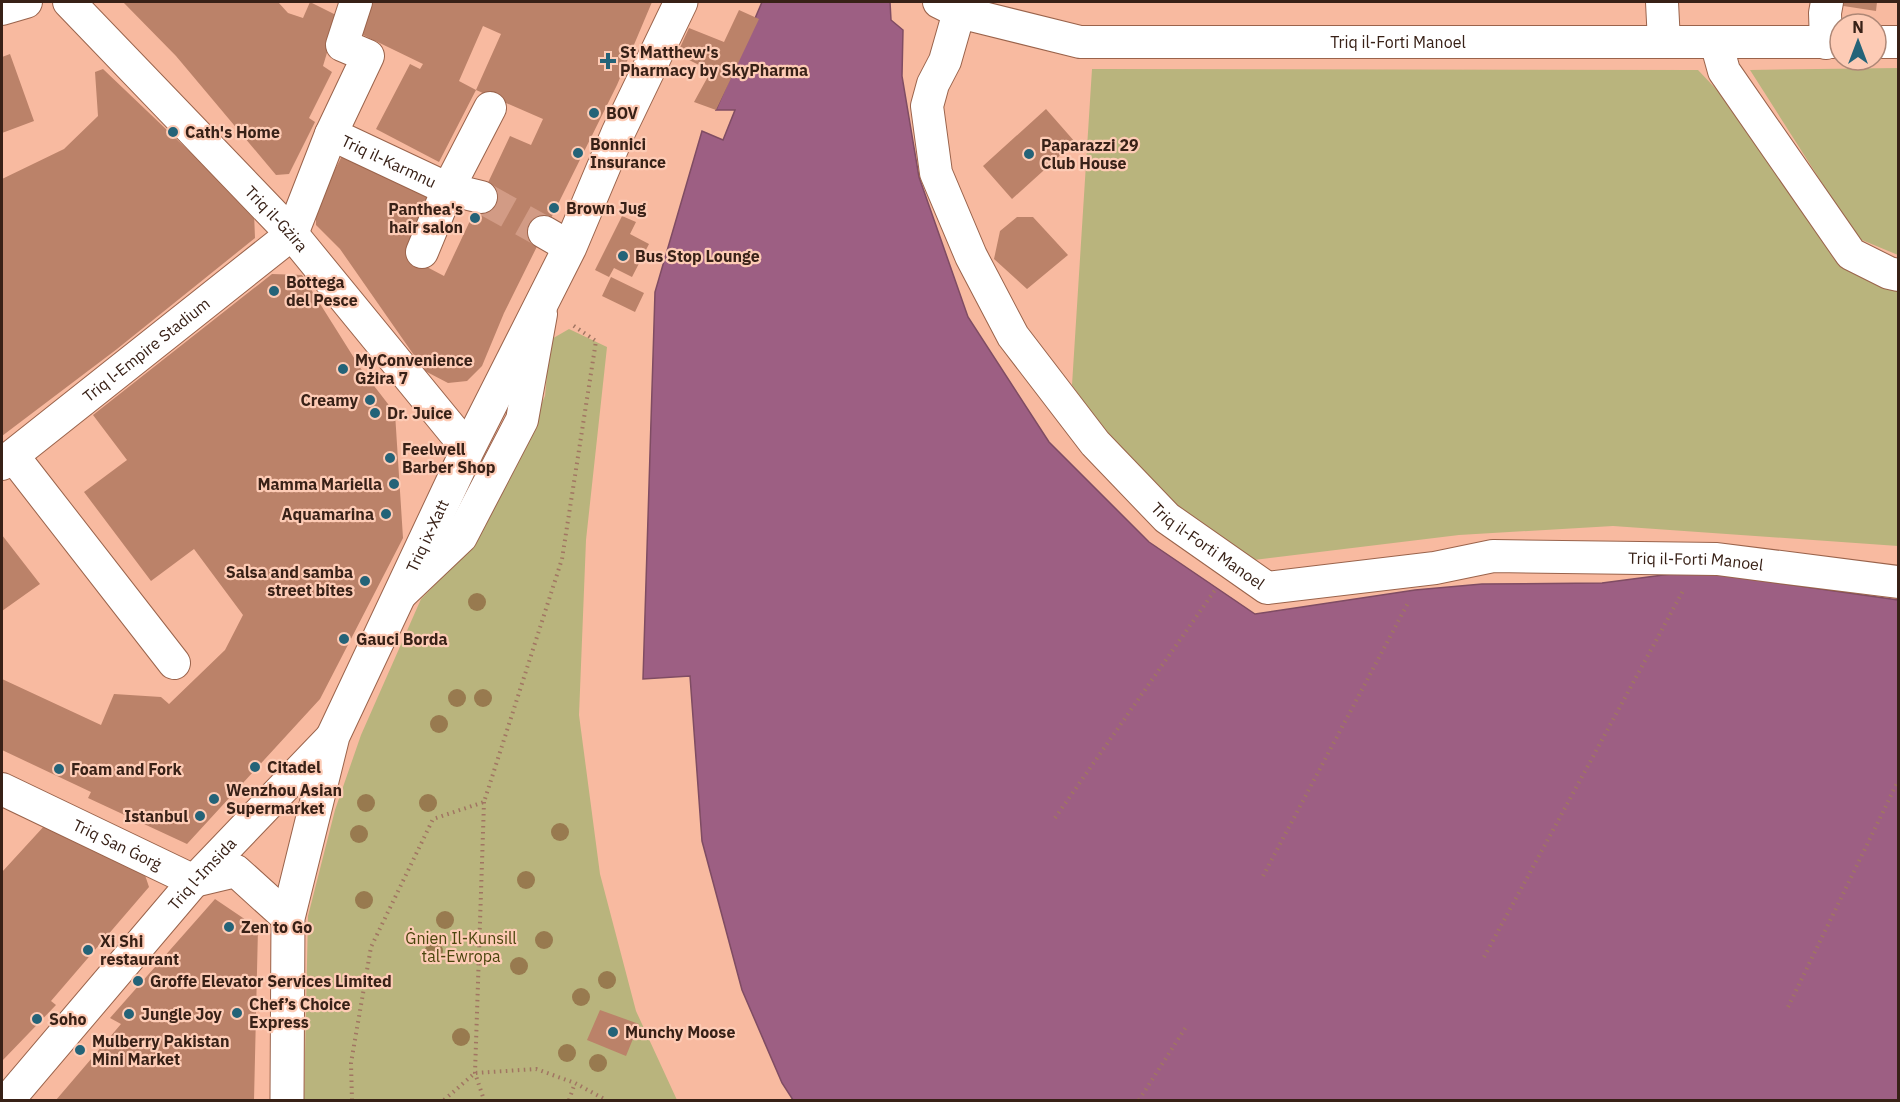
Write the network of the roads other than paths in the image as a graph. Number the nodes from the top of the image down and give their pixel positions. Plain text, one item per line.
1 (26, 2) edge
2 (69, 2) edge
3 (356, 2) edge
4 (681, 2) edge
5 (1662, 2) edge
6 (949, 7) edge
7 (2, 9) edge
8 (1664, 42) junction
9 (1716, 42) junction
10 (1828, 43) edge
11 (490, 108) dead end
12 (331, 134) junction
13 (448, 189) junction
14 (481, 197) tunnel mouth
15 (292, 234) junction
16 (422, 252) dead end
17 (1899, 274) edge
18 (544, 299) junction
19 (468, 449) junction
20 (7, 460) edge
21 (1899, 582) edge
22 (399, 597) junction
23 (174, 663) dead end
24 (333, 736) junction
25 (2, 789) edge
26 (194, 881) junction
27 (288, 918) junction
28 (8, 1101) edge
29 (287, 1101) edge

1 - 7 street
2 - 15 street, Triq il-Gżira
3 - 12 street, Triq il-Karmnu
4 - 18 main road, Triq ix-Xatt
5 - 8 street
6 - 8 street, Triq il-Forti Manoel
6 - 21 street, Triq il-Forti Manoel
8 - 9 street, Triq il-Forti Manoel
9 - 10 street, Triq il-Forti Manoel
9 - 17 street
11 - 13 street, Triq il-Karmnu
12 - 13 street, Triq il-Karmnu
12 - 15 street, Triq il-Karmnu
13 - 14 street
13 - 16 street, Triq il-Karmnu
15 - 19 street, Triq il-Gżira
15 - 20 street, Triq l-Empire Stadium
18 - 19 main road, Triq ix-Xatt
18 - 22 street
19 - 22 main road, Triq ix-Xatt
20 - 23 street
22 - 24 main road, Triq ix-Xatt
24 - 26 street, Triq l-Imsida
24 - 27 main road, Triq ix-Xatt
25 - 26 street, Triq San Ġorġ
26 - 27 street
26 - 28 street, Triq l-Imsida
27 - 29 main road, Triq ix-Xatt

